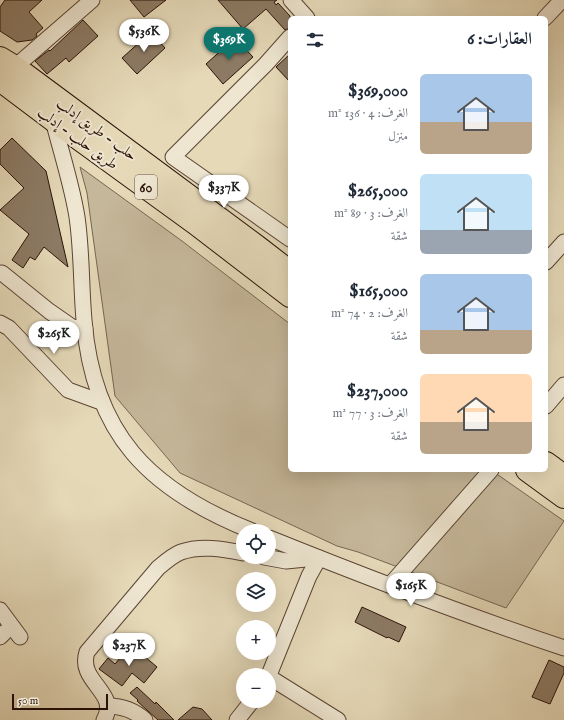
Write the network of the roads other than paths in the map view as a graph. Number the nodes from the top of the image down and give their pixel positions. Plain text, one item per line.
1 (92, 0) edge
2 (291, 0) edge
3 (562, 0) edge
4 (305, 16) edge
5 (547, 16) edge
6 (288, 39) edge
7 (5, 69) edge
8 (53, 120) junction
9 (288, 239) edge
10 (564, 242) edge
11 (548, 260) edge
12 (288, 270) edge
13 (2, 273) dead end
14 (288, 294) edge
15 (0, 323) edge
16 (85, 329) junction
17 (564, 385) edge
18 (101, 402) junction
19 (548, 404) edge
20 (548, 464) edge
21 (489, 472) edge
22 (530, 472) edge
23 (564, 476) edge
24 (564, 497) edge
25 (237, 524) edge
26 (276, 541) edge
27 (236, 552) edge
28 (319, 558) junction
29 (276, 559) edge
30 (390, 585) junction
31 (0, 610) edge
32 (20, 637) dead end
33 (564, 648) edge
34 (272, 668) edge
35 (276, 680) edge
36 (247, 708) edge
37 (106, 713) edge
38 (145, 720) edge
39 (238, 720) edge
40 (338, 720) edge

1 - 7 street
2 - 4 street
3 - 5 street
6 - 9 street
7 - 8 highway, طريق حلب - إدلب / 60
7 - 12 highway, حلب - طريق إدلب / 60
8 - 14 highway, طريق حلب - إدلب / 60
8 - 16 street
10 - 11 street
13 - 16 street
15 - 18 street
16 - 18 street
17 - 19 street
18 - 25 street
20 - 23 highway
21 - 30 street
22 - 24 highway
26 - 28 street
27 - 37 street
28 - 29 street
28 - 30 street
28 - 34 street
30 - 33 street
31 - 32 street
35 - 40 street
36 - 39 street
37 - 38 street

